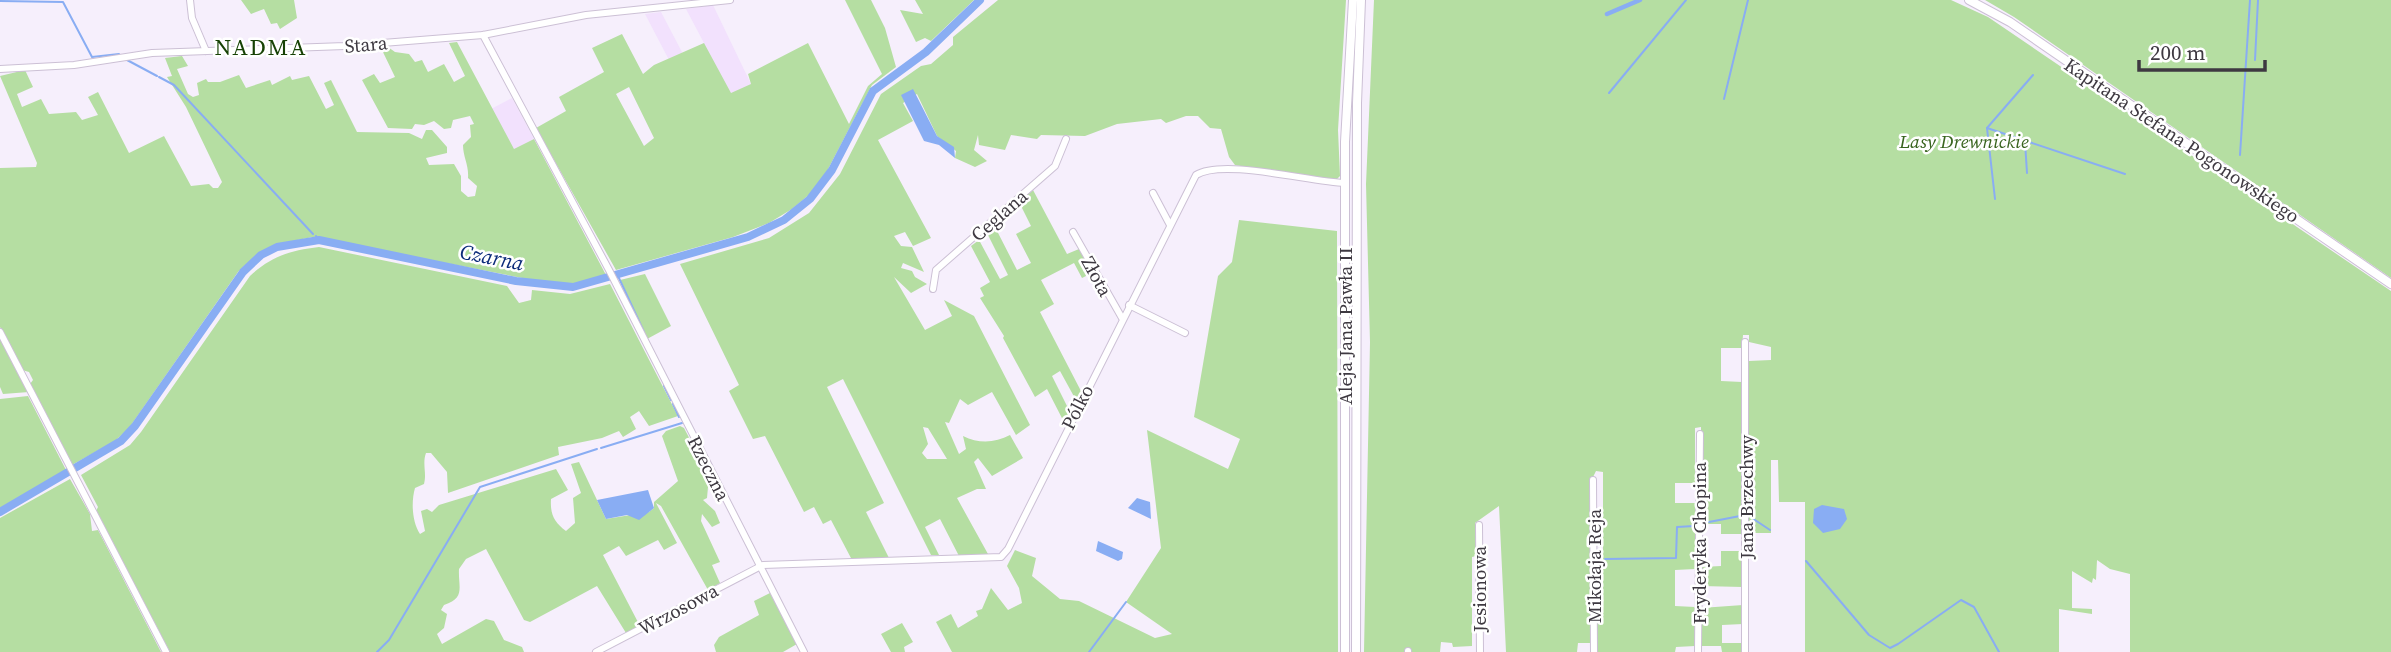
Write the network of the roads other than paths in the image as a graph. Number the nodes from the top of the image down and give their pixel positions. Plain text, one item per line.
1 (190, 0) edge
2 (730, 0) edge
3 (1353, 0) edge
4 (1361, 0) edge
5 (1969, 0) edge
6 (483, 35) junction
7 (206, 51) junction
8 (0, 69) edge
9 (1066, 139) dead end
10 (1345, 183) junction
11 (1153, 193) dead end
12 (1170, 225) junction
13 (1073, 232) dead end
14 (2391, 284) edge
15 (933, 289) dead end
16 (1129, 305) junction
17 (1122, 318) junction
18 (0, 332) edge
19 (1185, 333) dead end
20 (1745, 342) dead end
21 (1700, 433) dead end
22 (1593, 480) dead end
23 (1479, 525) dead end
24 (759, 567) junction
25 (166, 652) edge
26 (596, 652) edge
27 (804, 652) edge
28 (1345, 652) edge
29 (1356, 652) edge
30 (1480, 652) edge
31 (1594, 652) edge
32 (1698, 652) edge
33 (1745, 652) edge

1 - 7 street
2 - 6 street, Stara
3 - 10 main road, Aleja Jana Pawła II
4 - 29 main road, Aleja Jana Pawła II
5 - 14 main road, Kapitana Stefana Pogonowskiego
6 - 7 street, Stara
6 - 24 street, Rzeczna
7 - 8 street, Stara
9 - 15 street, Ceglana
10 - 12 street, Pólko
10 - 28 main road, Aleja Jana Pawła II
11 - 12 street
12 - 16 street, Pólko
13 - 17 street, Złota
16 - 17 street, Pólko
16 - 19 street
17 - 24 street, Pólko
18 - 25 street
20 - 33 street, Jana Brzechwy
21 - 32 street, Fryderyka Chopina
22 - 31 street, Mikołaja Reja
23 - 30 street, Jesionowa
24 - 26 street, Wrzosowa
24 - 27 street, Rzeczna

